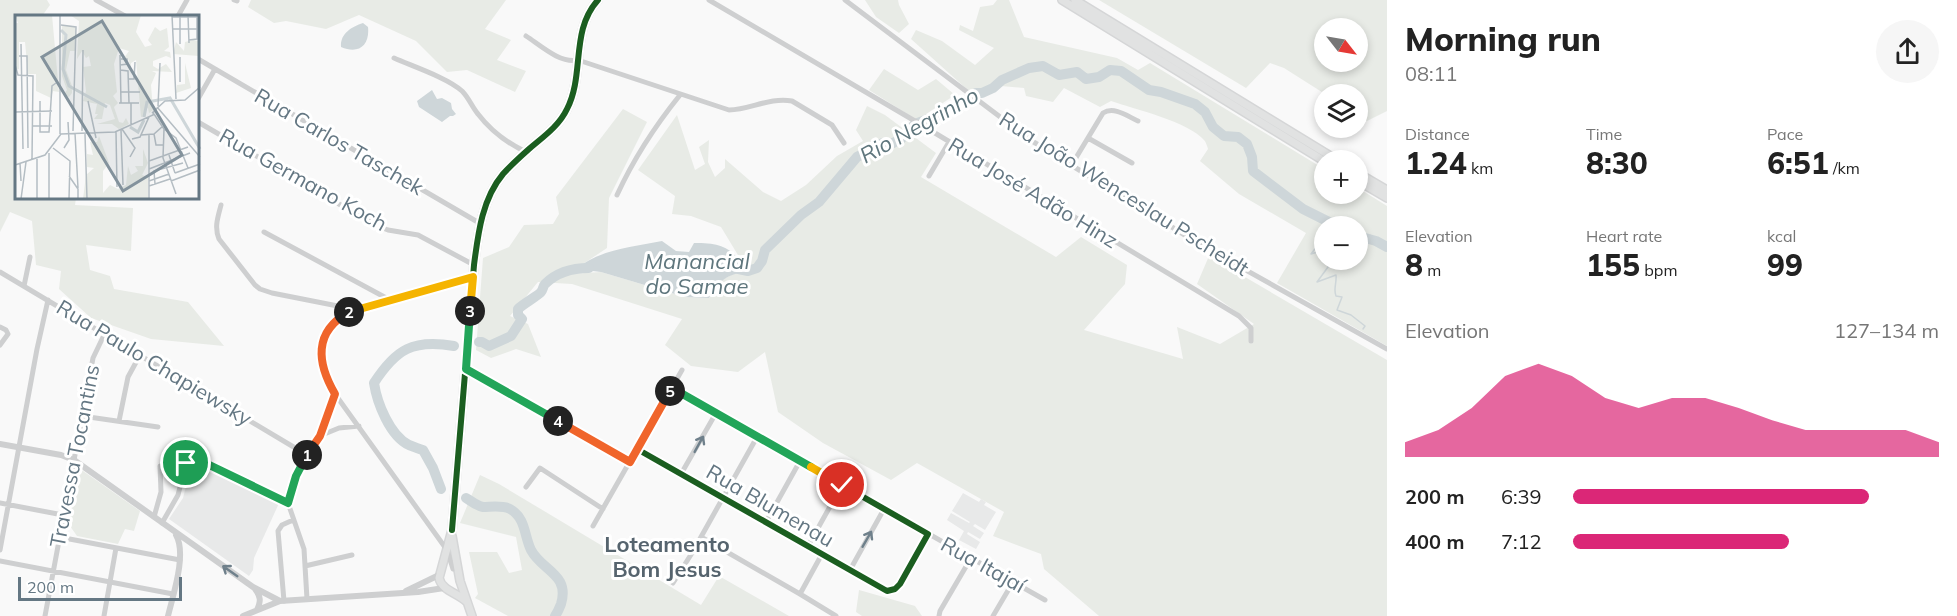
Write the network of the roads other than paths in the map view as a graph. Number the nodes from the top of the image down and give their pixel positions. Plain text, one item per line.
1 (96, 0) edge
2 (187, 0) edge
3 (598, 0) edge
4 (709, 0) edge
5 (845, 0) edge
6 (1062, 0) edge
7 (1075, 0) edge
8 (123, 15) edge
9 (179, 15) edge
10 (1089, 16) junction
11 (1102, 17) junction
12 (526, 36) dead end
13 (1154, 52) junction
14 (394, 58) dead end
15 (200, 60) edge
16 (578, 60) junction
17 (215, 69) junction
18 (200, 95) edge
19 (680, 95) junction
20 (1138, 121) dead end
21 (200, 123) edge
22 (1089, 138) junction
23 (949, 142) junction
24 (844, 143) dead end
25 (1320, 150) edge
26 (526, 152) junction
27 (1314, 155) edge
28 (1132, 164) dead end
29 (1071, 166) junction
30 (929, 176) dead end
31 (1368, 184) edge
32 (617, 195) dead end
33 (1385, 195) edge
34 (221, 205) dead end
35 (481, 224) junction
36 (264, 232) dead end
37 (30, 257) dead end
38 (474, 266) junction
39 (0, 272) edge
40 (473, 277) junction
41 (24, 286) junction
42 (48, 300) junction
43 (390, 300) junction
44 (353, 309) junction
45 (0, 327) edge
46 (105, 333) junction
47 (1251, 341) dead end
48 (0, 345) edge
49 (1387, 349) edge
50 (140, 355) junction
51 (466, 369) junction
52 (682, 370) dead end
53 (672, 388) junction
54 (335, 394) junction
55 (716, 413) junction
56 (82, 416) junction
57 (119, 421) junction
58 (359, 426) junction
59 (158, 427) dead end
60 (320, 436) junction
61 (757, 436) junction
62 (0, 444) edge
63 (19, 447) junction
64 (637, 449) junction
65 (307, 455) junction
66 (74, 460) junction
67 (800, 461) junction
68 (630, 462) junction
69 (160, 466) dead end
70 (681, 474) junction
71 (842, 485) junction
72 (526, 487) dead end
73 (723, 498) junction
74 (0, 503) edge
75 (288, 503) junction
76 (8, 505) junction
77 (603, 509) junction
78 (884, 509) junction
79 (63, 515) junction
80 (154, 517) junction
81 (293, 520) junction
82 (766, 522) junction
83 (162, 523) junction
84 (593, 526) dead end
85 (452, 530) junction
86 (175, 532) junction
87 (928, 534) junction
88 (59, 537) junction
89 (701, 537) junction
90 (808, 546) junction
91 (116, 548) junction
92 (198, 548) junction
93 (0, 550) edge
94 (447, 550) junction
95 (822, 554) junction
96 (352, 555) dead end
97 (970, 558) junction
98 (180, 559) junction
99 (0, 561) edge
100 (305, 566) junction
101 (850, 570) junction
102 (53, 571) junction
103 (456, 571) junction
104 (441, 573) junction
105 (460, 581) junction
106 (110, 582) junction
107 (1013, 582) junction
108 (673, 583) dead end
109 (252, 587) junction
110 (446, 589) junction
111 (400, 593) junction
112 (173, 594) junction
113 (800, 594) junction
114 (307, 599) junction
115 (1045, 600) dead end
116 (282, 601) junction
117 (467, 602) junction
118 (257, 610) junction
119 (45, 616) edge
120 (104, 616) edge
121 (168, 616) edge
122 (243, 616) edge
123 (472, 616) edge
124 (836, 616) edge
125 (939, 616) edge
126 (993, 616) edge

1 - 8 street
2 - 9 street
3 - 16 main road
4 - 23 street, Rua José Adão Hinz
5 - 29 street, Rua João Wenceslau Pscheidt
6 - 10 main road
7 - 11 main road
10 - 11 main road
10 - 13 main road
11 - 13 main road
12 - 16 street
13 - 25 main road
13 - 27 main road
14 - 26 street
15 - 17 street, Rua Carlos Taschek
16 - 19 street
16 - 26 main road
17 - 18 street
17 - 35 street, Rua Carlos Taschek
19 - 24 street
19 - 32 street
20 - 22 street
21 - 38 street, Rua Germano Koch
22 - 28 street
22 - 29 street
23 - 30 street
23 - 47 street, Rua José Adão Hinz
26 - 35 main road
29 - 49 street, Rua João Wenceslau Pscheidt
31 - 33 main road
34 - 44 street
35 - 38 main road
36 - 43 street
37 - 41 street
38 - 40 main road
39 - 41 street, Rua Paulo Chapiewsky
40 - 43 street
40 - 51 main road
41 - 42 street, Rua Paulo Chapiewsky
42 - 46 street, Rua Paulo Chapiewsky
42 - 63 street
43 - 44 street
44 - 54 street
45 - 48 street
46 - 50 street, Rua Paulo Chapiewsky
46 - 56 street, Travessa Tocantins
50 - 57 street
50 - 65 street, Rua Paulo Chapiewsky
51 - 68 street
51 - 85 main road
52 - 53 street
53 - 55 street, Rua Itajaí
53 - 64 street
54 - 58 street
54 - 60 street
55 - 61 street, Rua Itajaí
70 -> 55 street
56 - 57 street
56 - 66 street, Travessa Tocantins
57 - 59 street
58 - 60 street
58 - 94 street
60 - 65 street
61 - 67 street, Rua Itajaí
61 - 73 street
62 - 63 street
63 - 66 street
63 - 76 street
64 - 68 street
64 - 70 street, Rua Blumenau
65 - 75 street
66 - 79 street, Travessa Tocantins
66 - 80 street
67 - 71 street, Rua Itajaí
67 - 82 street
68 - 77 street
69 - 80 street
70 - 73 street, Rua Blumenau
71 - 78 street, Rua Itajaí
71 - 90 street
72 - 77 street
73 - 82 street, Rua Blumenau
73 - 89 street
74 - 76 street
75 - 81 street
75 - 83 street
76 - 79 street
76 - 93 street
77 - 84 street
78 - 87 street, Rua Itajaí
101 -> 78 street
79 - 88 street, Travessa Tocantins
80 - 83 street
81 - 100 street
81 - 116 street
82 - 90 street, Rua Blumenau
83 - 86 street
85 - 94 main road
85 - 103 main road
86 - 92 street
86 - 98 street
87 - 97 street, Rua Itajaí
87 - 101 street, Rua Blumenau
88 - 91 street
88 - 102 street, Travessa Tocantins
89 - 108 street
89 - 113 street
90 - 95 street, Rua Blumenau
91 - 98 street
91 - 106 street
92 - 98 street
109 -> 92 street
94 - 103 street
94 - 104 main road
95 - 101 street, Rua Blumenau
95 - 113 street
96 - 100 street
97 - 107 street, Rua Itajaí
97 - 125 street
98 - 112 street
99 - 102 street
100 - 114 street
102 - 106 street
102 - 119 street, Travessa Tocantins
103 - 104 main road
103 - 105 main road
104 - 110 main road
104 - 111 street
105 - 110 main road
105 - 117 main road
106 - 112 street
106 - 120 street
107 - 115 street, Rua Itajaí
107 - 126 street
109 - 116 street
109 - 118 street
110 - 111 street
110 - 117 main road
111 - 114 street
112 - 121 street
113 - 124 street
114 - 116 street
116 - 118 street
117 - 123 main road
118 - 122 street

